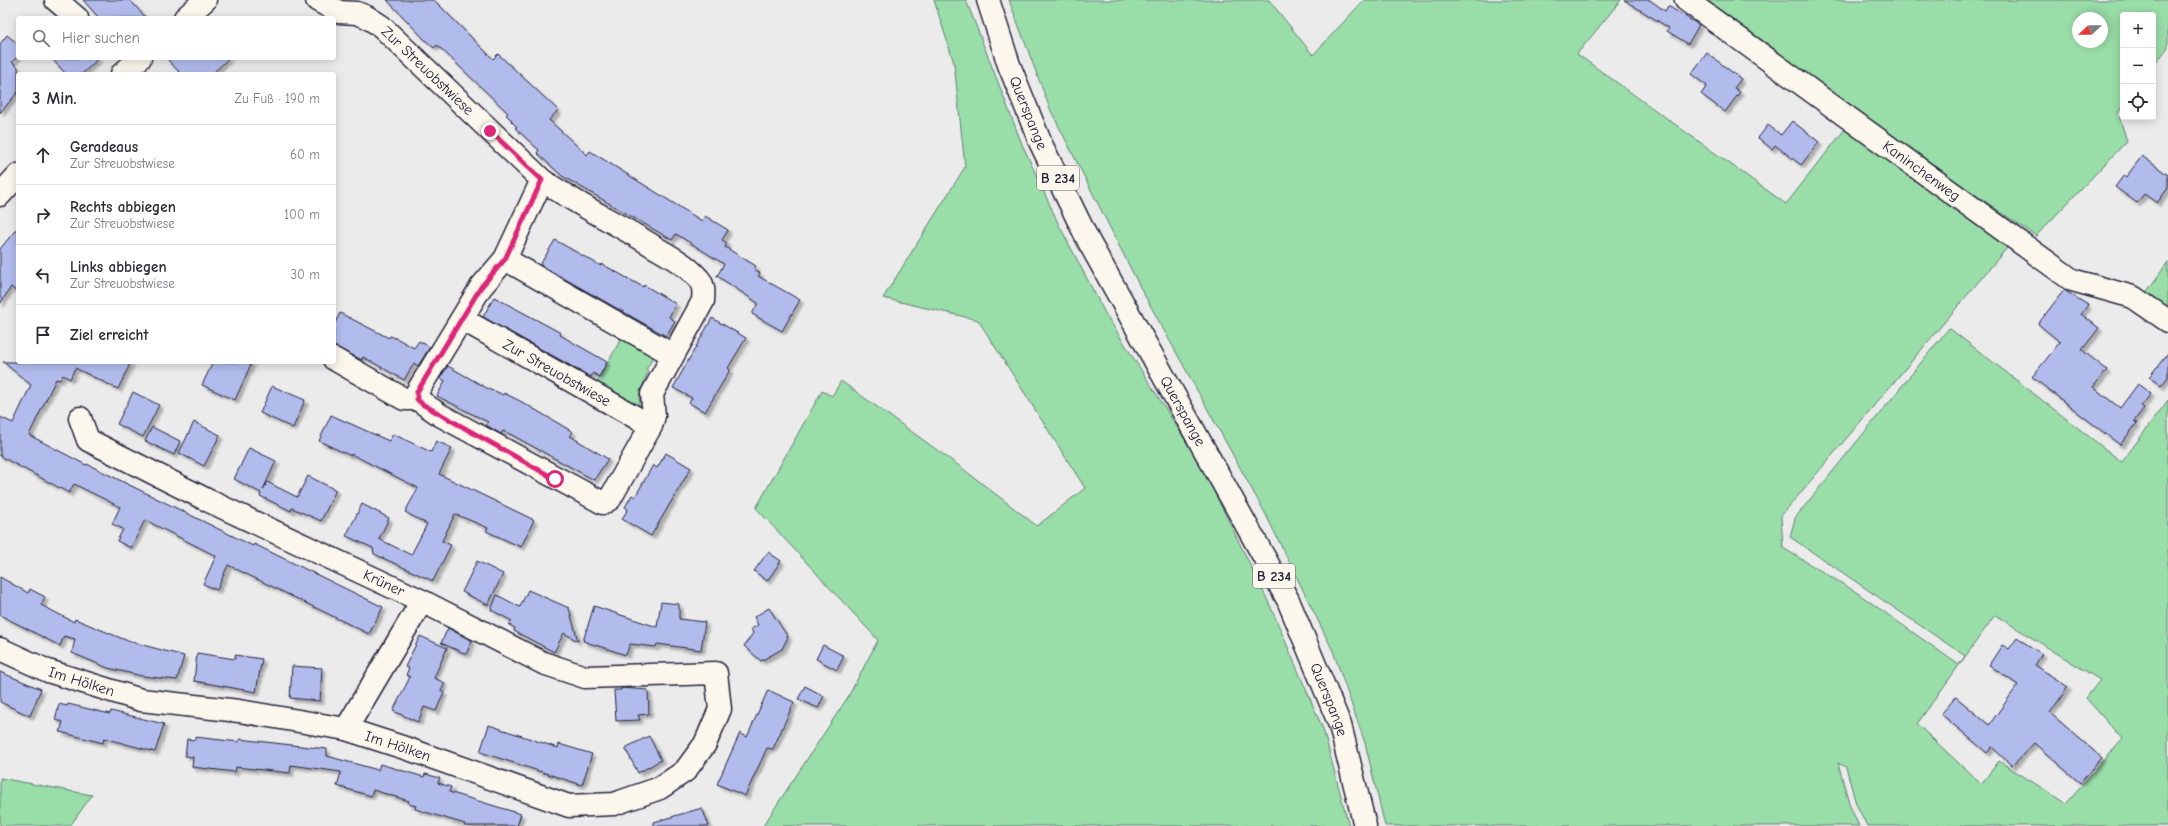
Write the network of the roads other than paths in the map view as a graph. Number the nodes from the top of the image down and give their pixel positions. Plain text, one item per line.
1 (56, 0) edge
2 (205, 0) edge
3 (317, 0) edge
4 (988, 0) edge
5 (1686, 0) edge
6 (75, 16) edge
7 (187, 16) edge
8 (16, 176) edge
9 (542, 180) junction
10 (0, 195) edge
11 (505, 259) junction
12 (462, 319) junction
13 (2168, 321) edge
14 (673, 355) junction
15 (336, 360) edge
16 (417, 399) junction
17 (80, 418) dead end
18 (651, 426) junction
19 (422, 601) junction
20 (0, 649) edge
21 (716, 674) joint
22 (346, 729) junction
23 (1365, 826) edge

1 - 6 street
2 - 7 street
3 - 9 street, Zur Streuobstwiese
4 - 23 street, Querspange / B 234
5 - 13 street, Kaninchenweg
8 - 10 street
9 - 11 street
9 - 14 street, Zur Streuobstwiese
11 - 12 street
11 - 14 street
12 - 16 street
12 - 18 street, Zur Streuobstwiese
14 - 18 street, Zur Streuobstwiese
15 - 16 street, Zur Streuobstwiese
16 - 18 street, Zur Streuobstwiese
17 - 19 street, Krüner
19 - 21 street, Krüner
19 - 22 street
20 - 22 street, Im Hölken
21 - 22 street, Im Hölken

